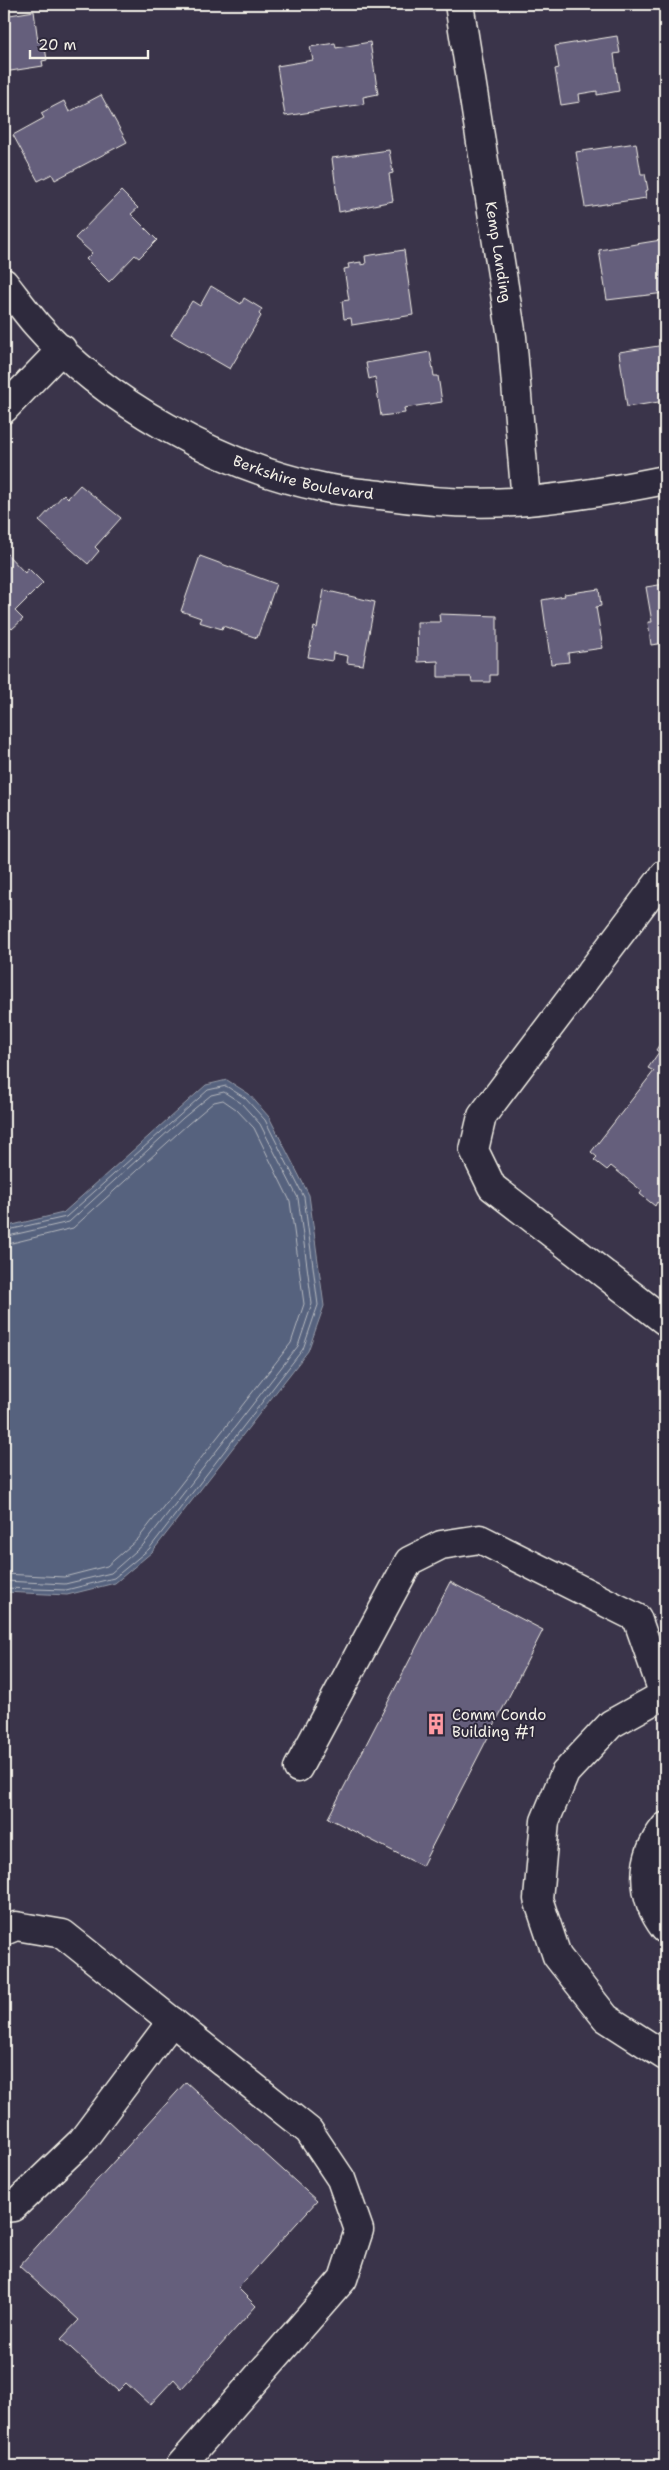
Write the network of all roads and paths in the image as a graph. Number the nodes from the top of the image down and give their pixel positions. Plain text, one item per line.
1 (459, 4) edge
2 (4, 283) edge
3 (62, 349) junction
4 (4, 409) edge
5 (665, 480) edge
6 (526, 501) junction
7 (665, 874) edge
8 (665, 1321) edge
9 (665, 1694) edge
10 (298, 1768) dead end
11 (665, 1827) edge
12 (665, 1929) edge
13 (4, 1931) edge
14 (172, 2021) junction
15 (665, 2056) edge
16 (4, 2208) edge
17 (180, 2466) edge

1 - 6 street, Kemp Landing
2 - 3 street, Berkshire Boulevard
3 - 4 street
3 - 6 street, Berkshire Boulevard
5 - 6 street, Berkshire Boulevard
7 - 8 street
9 - 10 street
9 - 15 street
11 - 12 street
13 - 14 street
14 - 16 street
14 - 17 street

